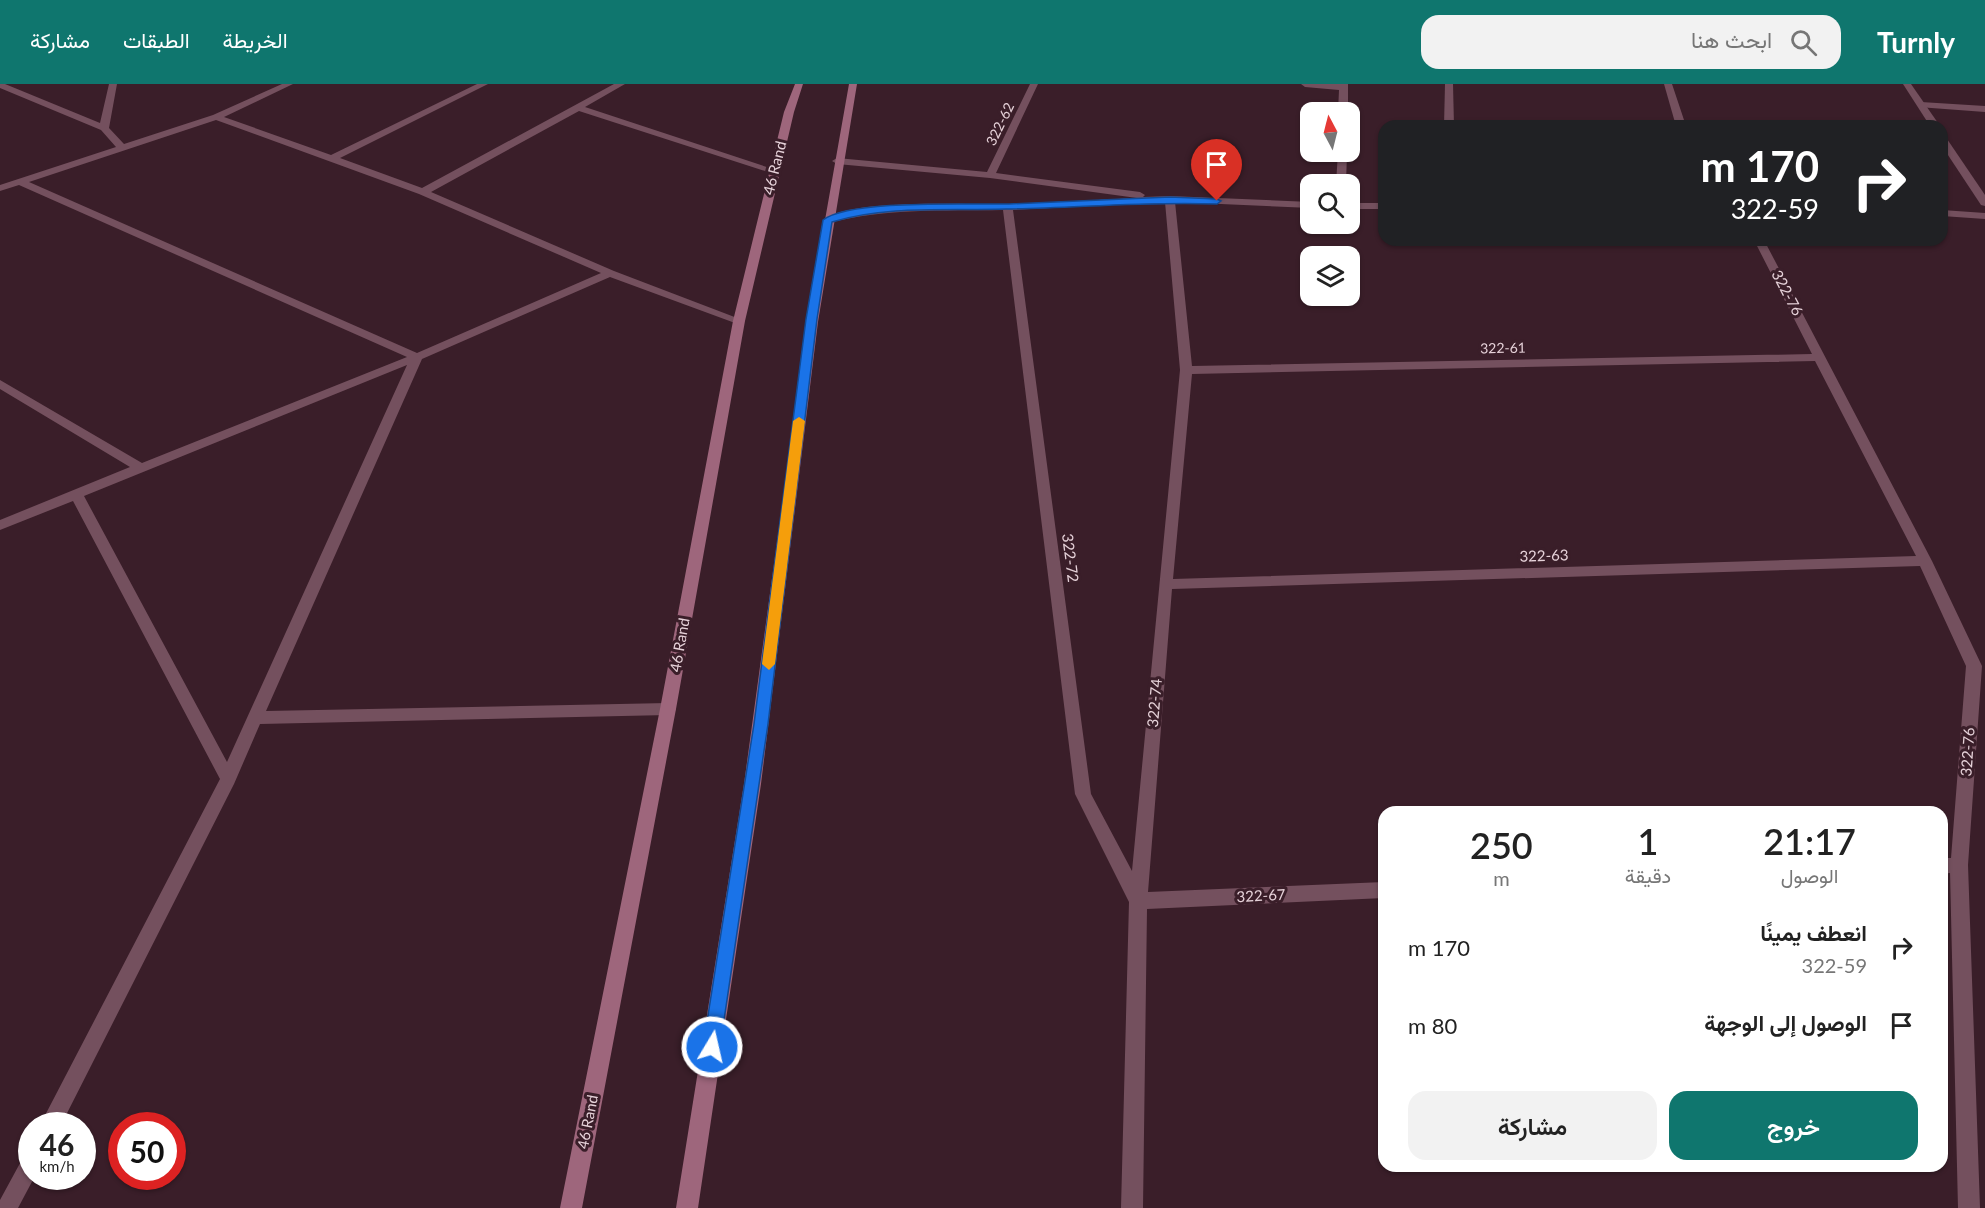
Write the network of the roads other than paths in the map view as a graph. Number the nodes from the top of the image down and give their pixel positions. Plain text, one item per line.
1 (34, 84) edge
2 (113, 84) edge
3 (484, 84) edge
4 (621, 84) edge
5 (799, 84) edge
6 (853, 84) edge
7 (1035, 84) edge
8 (1305, 84) edge
9 (1449, 84) edge
10 (1668, 84) edge
11 (1907, 84) edge
12 (0, 86) edge
13 (283, 86) edge
14 (1344, 86) edge
15 (15, 92) junction
16 (1343, 102) edge
17 (1921, 105) junction
18 (579, 108) junction
19 (1985, 109) edge
20 (216, 117) junction
21 (1449, 120) edge
22 (1679, 120) edge
23 (1931, 120) edge
24 (104, 128) junction
25 (122, 147) junction
26 (1948, 147) edge
27 (333, 158) junction
28 (837, 161) junction
29 (774, 171) junction
30 (990, 175) junction
31 (21, 182) junction
32 (0, 188) edge
33 (423, 192) junction
34 (1170, 199) junction
35 (1985, 203) edge
36 (1300, 205) edge
37 (1360, 206) edge
38 (1378, 206) edge
39 (1008, 207) junction
40 (1948, 213) edge
41 (1985, 216) edge
42 (828, 220) junction
43 (1762, 246) edge
44 (609, 273) junction
45 (739, 321) junction
46 (417, 357) junction
47 (1821, 357) junction
48 (1186, 370) junction
49 (0, 384) edge
50 (141, 468) junction
51 (75, 493) junction
52 (0, 525) edge
53 (1925, 561) junction
54 (1165, 584) junction
55 (1980, 667) edge
56 (668, 709) junction
57 (257, 718) junction
58 (228, 779) junction
59 (1951, 865) edge
60 (1378, 890) edge
61 (1138, 901) junction
62 (57, 1112) edge
63 (18, 1187) edge
64 (7, 1208) edge
65 (571, 1208) edge
66 (687, 1208) edge
67 (1132, 1208) edge
68 (1969, 1208) edge

1 - 15 street
2 - 24 street
3 - 27 street
4 - 18 street
5 - 29 main road, 46 Rand
6 - 28 main road
7 - 30 street, 322-62
8 - 14 street
9 - 21 street
10 - 22 street
11 - 17 street
12 - 15 street
13 - 20 street
14 - 16 street
15 - 24 street
17 - 19 street
17 - 23 street
18 - 29 street
18 - 33 street
20 - 25 street
20 - 27 street
24 - 25 street
25 - 31 street
26 - 35 street
27 - 33 street
28 - 30 street
28 - 42 main road
29 - 45 main road, 46 Rand
30 - 34 street
31 - 32 street
31 - 46 street
33 - 44 street
34 - 36 street
34 - 39 street
34 - 48 street, 322-74
37 - 38 street
39 - 42 street
39 - 61 street, 322-72
40 - 41 street
42 - 66 main road
43 - 47 street, 322-76
44 - 45 street
44 - 46 street
45 - 56 main road, 46 Rand
46 - 50 street
46 - 57 street
47 - 48 street, 322-61
47 - 53 street, 322-76
48 - 54 street, 322-74
49 - 50 street
50 - 51 street
51 - 52 street
51 - 58 street
53 - 54 street, 322-63
53 - 55 street, 322-76
54 - 61 street, 322-74
55 - 59 street, 322-76
56 - 57 street
56 - 65 main road, 46 Rand
57 - 58 street
58 - 62 street
59 - 68 street, 322-76
60 - 61 street, 322-67
61 - 67 street, 322-74
63 - 64 street

